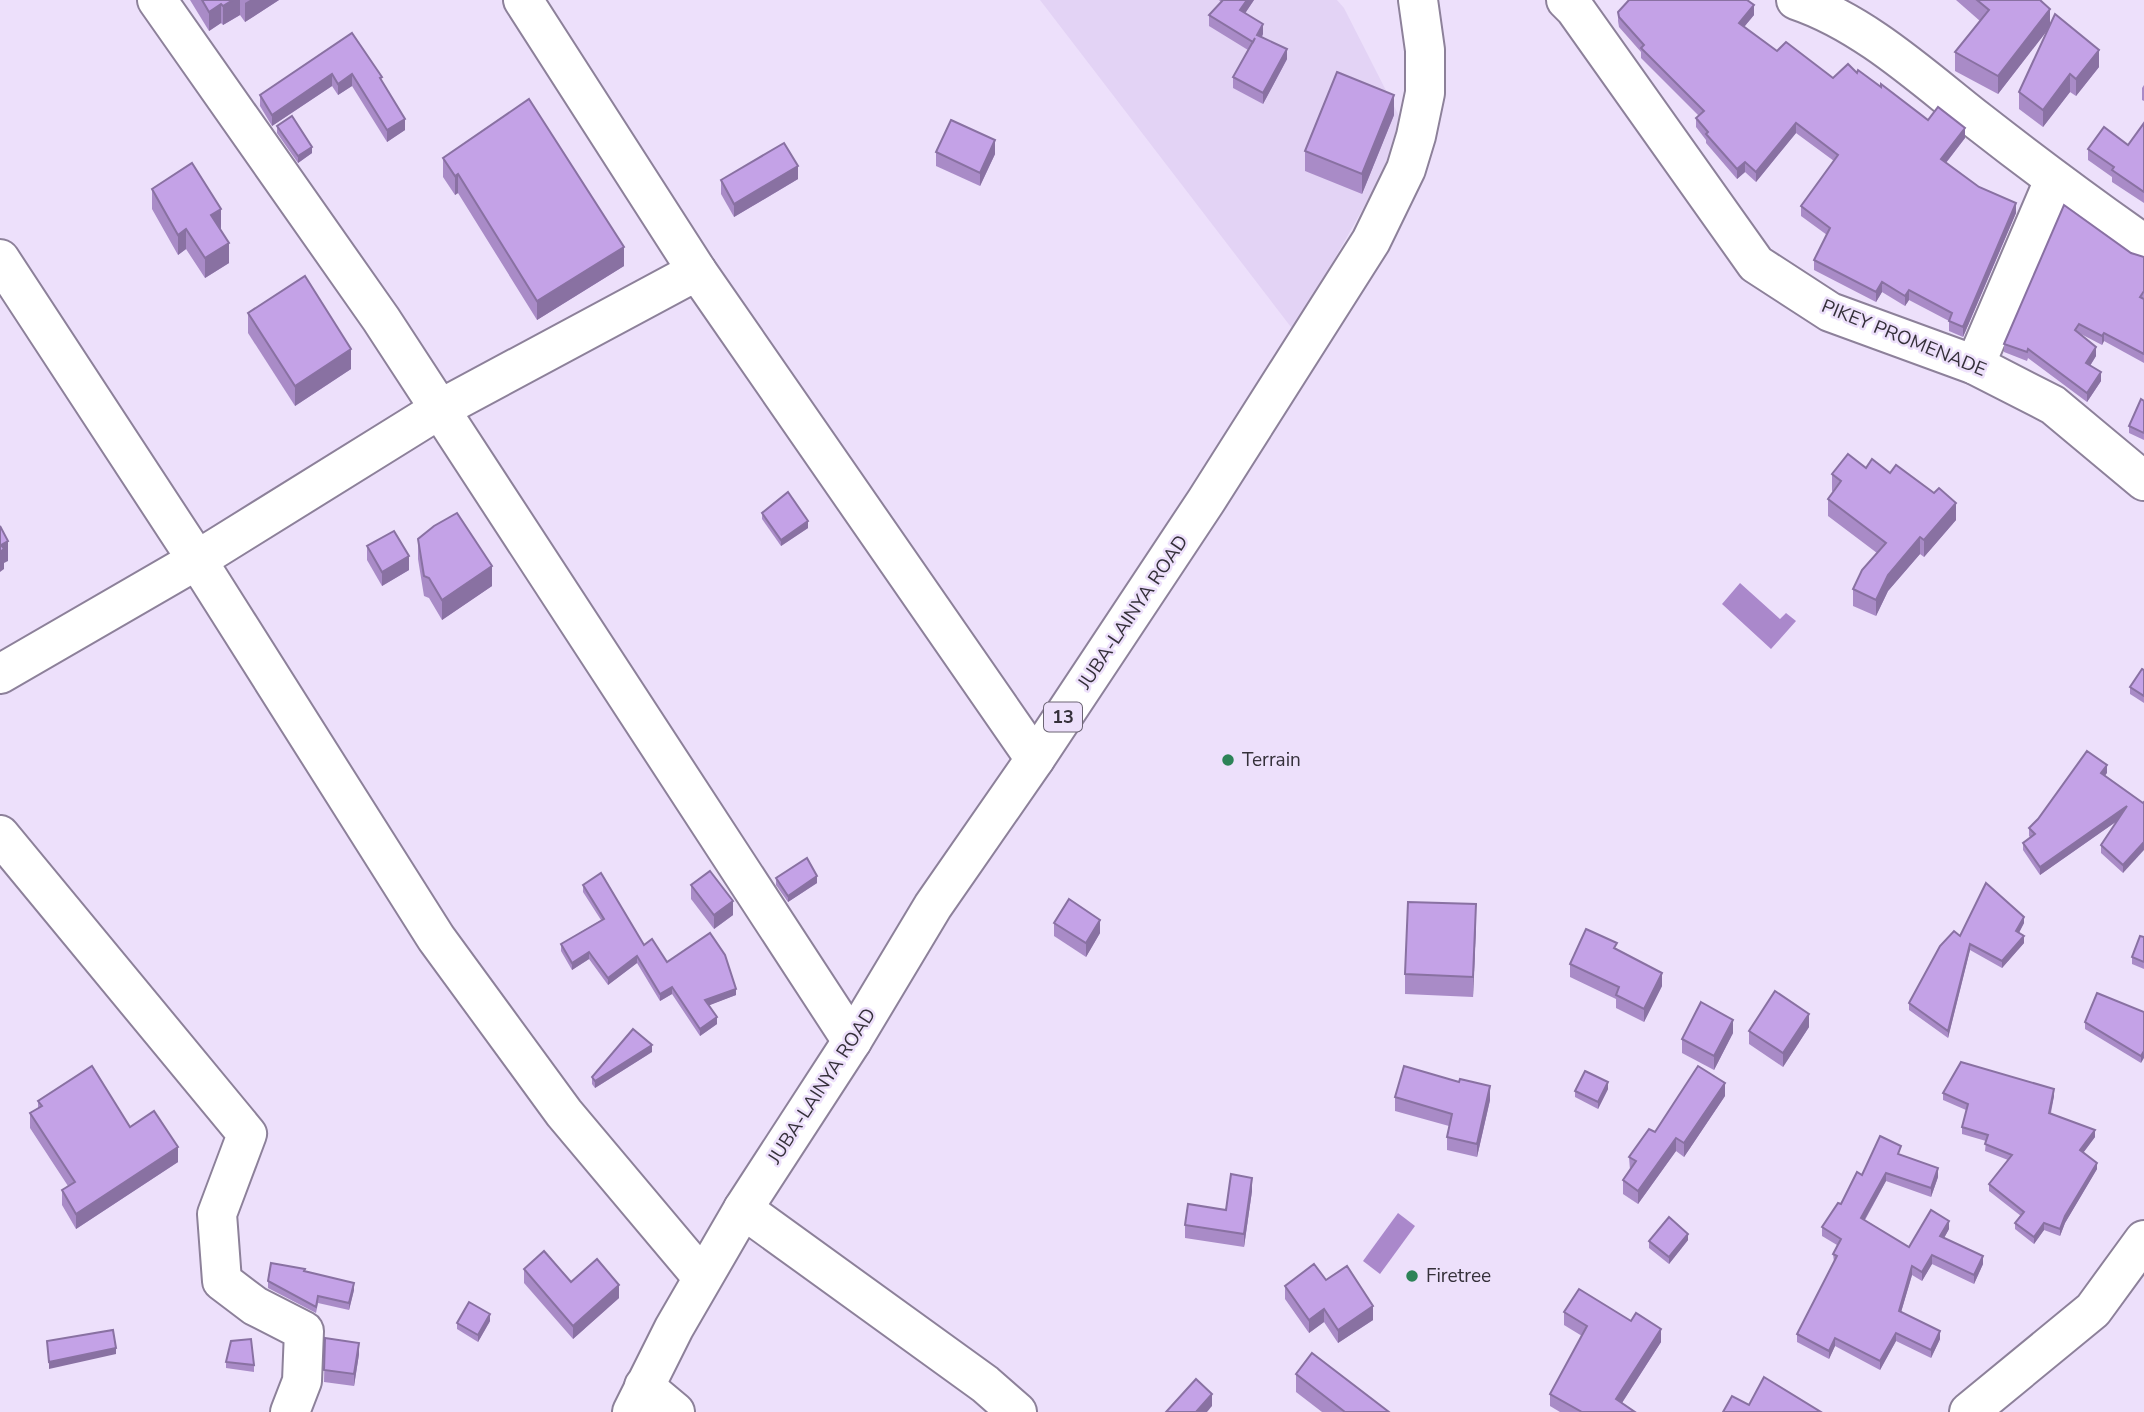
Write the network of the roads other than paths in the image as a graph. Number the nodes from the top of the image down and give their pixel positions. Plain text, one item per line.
1 (157, 0) edge
2 (523, 0) edge
3 (1418, 0) edge
4 (1796, 0) edge
5 (1577, 3) edge
6 (2054, 180) junction
7 (2144, 244) edge
8 (0, 259) edge
9 (697, 271) junction
10 (1975, 365) junction
11 (440, 409) junction
12 (2144, 481) edge
13 (197, 561) junction
14 (0, 674) edge
15 (1035, 759) junction
16 (0, 835) edge
17 (852, 1041) junction
18 (743, 1209) junction
19 (2144, 1240) edge
20 (702, 1277) junction
21 (638, 1399) edge
22 (290, 1412) edge
23 (675, 1412) edge
24 (1017, 1412) edge
25 (1969, 1412) edge

1 - 11 street
2 - 9 street
3 - 15 street, JUBA-LAINYA ROAD / 13
4 - 6 street
5 - 10 street, PIKEY PROMENADE
6 - 7 street
6 - 10 street
8 - 13 street
9 - 11 street
9 - 15 street
10 - 12 street, PIKEY PROMENADE
11 - 13 street
11 - 17 street
13 - 14 street
13 - 20 street
15 - 17 street, JUBA-LAINYA ROAD / 13
16 - 22 street
17 - 18 street, JUBA-LAINYA ROAD / 13
18 - 20 street, JUBA-LAINYA ROAD / 13
18 - 24 street
19 - 25 street
20 - 21 street, JUBA-LAINYA ROAD / 13
21 - 23 street

